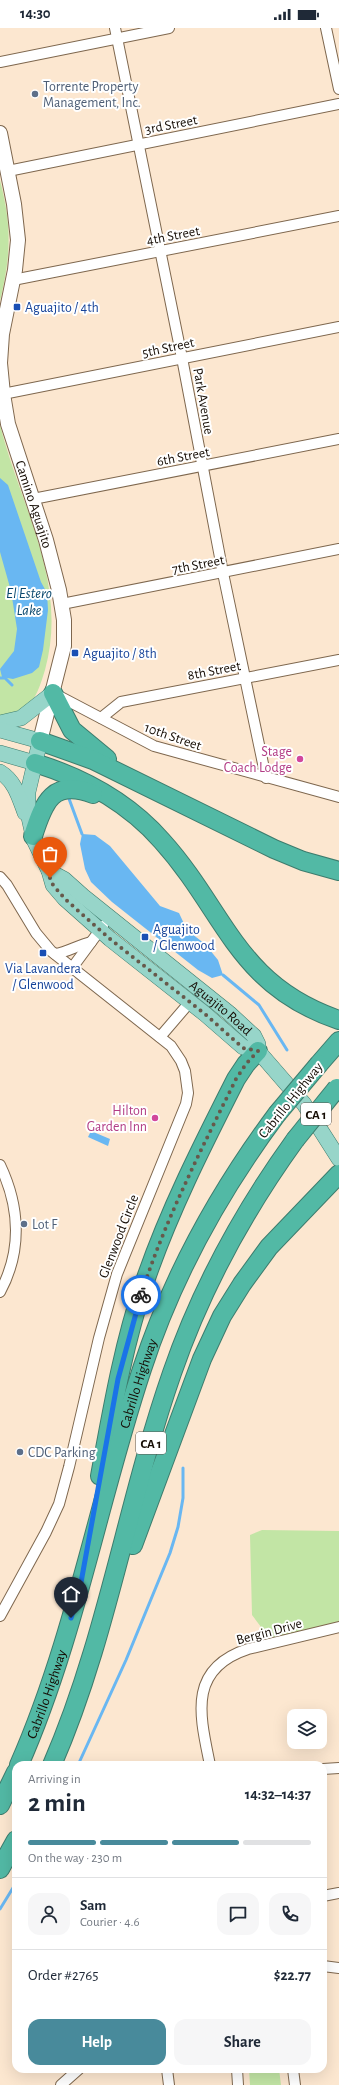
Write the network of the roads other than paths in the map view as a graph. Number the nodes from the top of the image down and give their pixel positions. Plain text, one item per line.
1 (115, 28) edge
2 (169, 28) edge
3 (326, 28) edge
4 (117, 38) junction
5 (0, 62) edge
6 (339, 89) edge
7 (339, 104) edge
8 (0, 133) edge
9 (137, 145) junction
10 (8, 171) junction
11 (339, 216) edge
12 (160, 252) junction
13 (13, 280) junction
14 (339, 327) edge
15 (182, 358) junction
16 (3, 394) junction
17 (339, 439) edge
18 (202, 466) junction
19 (33, 499) junction
20 (339, 549) edge
21 (223, 573) junction
22 (62, 604) junction
23 (339, 660) edge
24 (244, 678) junction
25 (53, 694) junction
26 (101, 718) junction
27 (0, 724) edge
28 (0, 730) edge
29 (40, 742) junction
30 (0, 753) edge
31 (35, 763) junction
32 (0, 772) edge
33 (131, 778) junction
34 (266, 778) junction
35 (339, 797) edge
36 (124, 805) junction
37 (32, 836) junction
38 (49, 871) junction
39 (339, 871) edge
40 (0, 877) edge
41 (110, 918) junction
42 (100, 930) junction
43 (91, 942) junction
44 (55, 954) junction
45 (72, 968) junction
46 (190, 1002) junction
47 (339, 1020) edge
48 (160, 1037) junction
49 (339, 1041) edge
50 (258, 1051) junction
51 (339, 1086) edge
52 (339, 1159) edge
53 (0, 1165) edge
54 (339, 1174) edge
55 (0, 1292) edge
56 (112, 1584) junction
57 (80, 1588) junction
58 (0, 1616) edge
59 (339, 1627) edge
60 (21, 1761) edge
61 (54, 1761) edge
62 (209, 1761) edge
63 (12, 1780) edge
64 (0, 1805) edge
65 (12, 1847) edge
66 (0, 1869) edge
67 (339, 1892) edge
68 (327, 1895) edge
69 (327, 1966) edge
70 (339, 1968) edge
71 (74, 2073) edge
72 (168, 2073) edge
73 (237, 2073) edge
74 (294, 2073) edge
75 (61, 2085) edge
76 (169, 2085) edge
77 (238, 2085) edge
78 (295, 2085) edge

1 - 4 street, Park Avenue
2 - 4 street
3 - 6 street
4 - 5 street
4 - 9 street, Park Avenue
7 - 9 street, 3rd Street
8 - 10 main road, Camino Aguajito
9 - 10 street, 3rd Street
9 - 12 street, Park Avenue
10 - 13 main road, Camino Aguajito
11 - 12 street, 4th Street
12 - 13 street, 4th Street
12 - 15 street, Park Avenue
13 - 16 main road, Camino Aguajito
14 - 15 street, 5th Street
15 - 16 street, 5th Street
15 - 18 street, Park Avenue
16 - 19 main road, Camino Aguajito
17 - 18 street, 6th Street
18 - 19 street, 6th Street
18 - 21 street, Park Avenue
19 - 22 main road, Camino Aguajito
20 - 21 street, 7th Street
21 - 22 street, 7th Street
21 - 24 street, Park Avenue
22 - 25 main road, Camino Aguajito
23 - 24 street, 8th Street
24 - 26 street, 8th Street
24 - 34 street, Park Avenue
25 - 26 street, 10th Street
25 - 27 main road
25 - 29 main road, Camino Aguajito
25 - 33 highway
26 - 34 street, 10th Street
28 - 29 main road
29 - 31 main road, Camino Aguajito
29 - 33 highway
30 - 31 main road
31 - 36 highway
31 - 37 main road, Camino Aguajito
32 - 37 main road
33 - 39 highway
34 - 35 street, 10th Street
36 - 37 highway
36 - 47 highway
37 - 38 main road, Camino Aguajito
38 - 41 main road, Aguajito Road
38 - 42 main road, Aguajito Road
40 - 44 street, Glenwood Circle
41 - 42 street
41 - 50 main road, Aguajito Road
42 - 43 street
42 - 46 main road, Aguajito Road
43 - 44 street
43 - 45 street
44 - 45 street, Glenwood Circle
45 - 48 street, Glenwood Circle
46 - 48 street
46 - 50 main road, Aguajito Road
48 - 58 street, Glenwood Circle
49 - 57 highway, Cabrillo Highway / CA 1, bridge
50 - 52 main road
50 - 57 highway
51 - 56 highway, Cabrillo Highway / CA 1, bridge
53 - 55 street
54 - 56 highway
56 - 61 highway, Cabrillo Highway / CA 1
57 - 60 highway, Cabrillo Highway / CA 1
59 - 62 street, Bergin Drive
63 - 64 highway
65 - 66 highway
67 - 68 street
69 - 70 street
71 - 75 street
72 - 76 street
73 - 77 street
74 - 78 street

